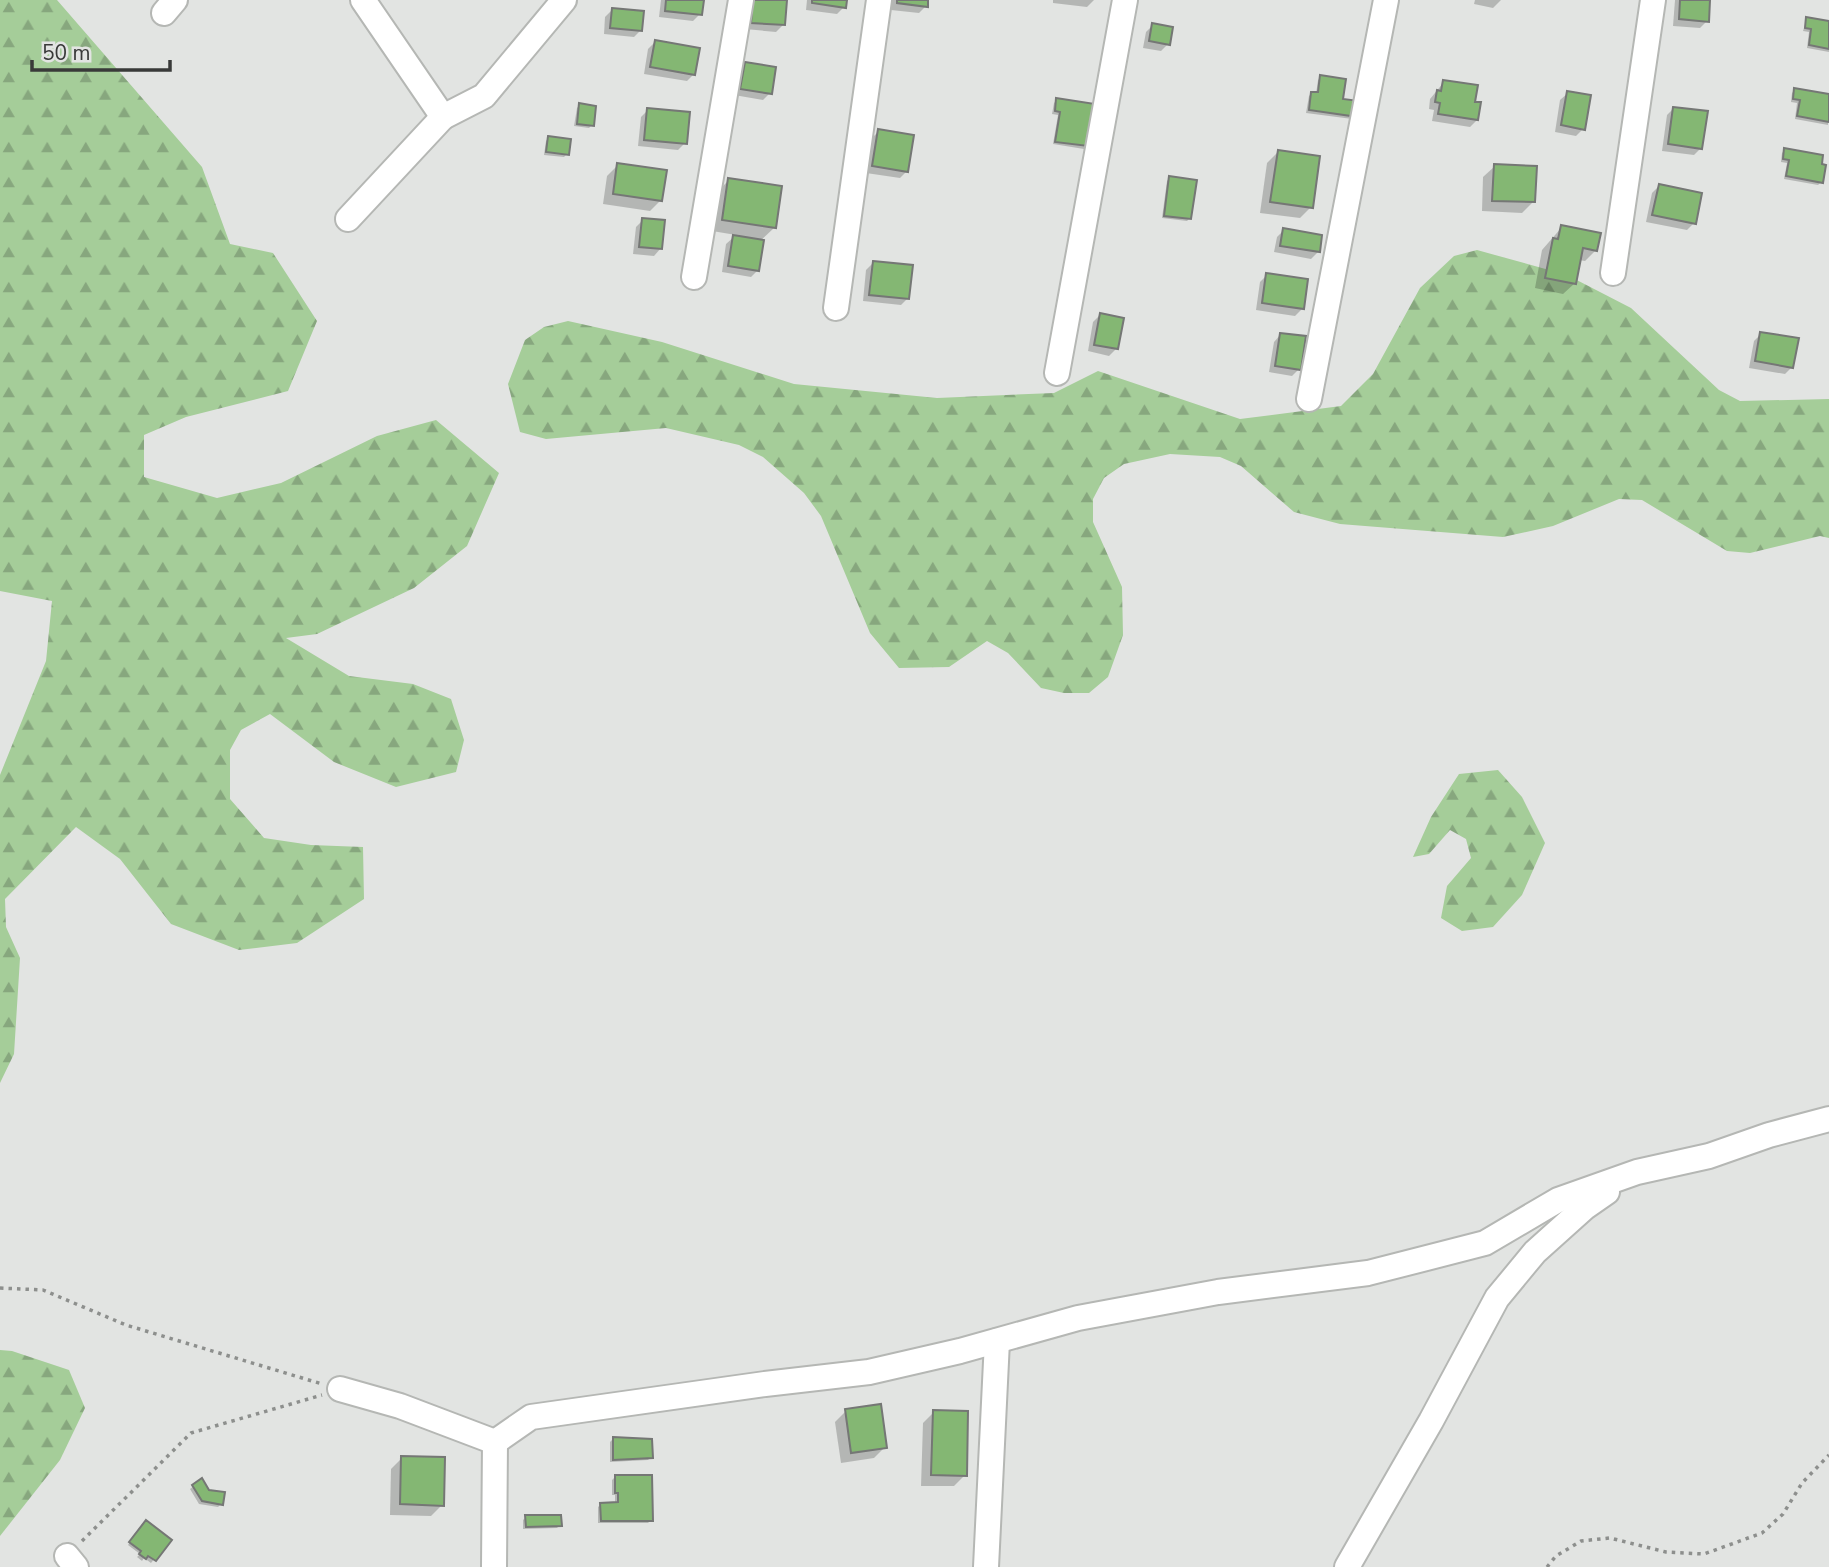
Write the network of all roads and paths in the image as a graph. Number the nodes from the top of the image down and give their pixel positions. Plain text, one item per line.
1 (363, 0) edge
2 (564, 0) edge
3 (741, 0) edge
4 (879, 0) edge
5 (1125, 0) edge
6 (1386, 0) edge
7 (1653, 0) edge
8 (443, 117) junction
9 (348, 219) dead end
10 (1613, 273) dead end
11 (694, 278) dead end
12 (836, 308) dead end
13 (1057, 373) dead end
14 (1309, 399) dead end
15 (1829, 1119) edge
16 (1637, 1172) junction
17 (0, 1288) edge
18 (997, 1341) junction
19 (341, 1389) junction
20 (495, 1442) junction
21 (1829, 1455) edge
22 (71, 1562) edge
23 (494, 1567) edge
24 (986, 1567) edge
25 (1347, 1567) edge
26 (1547, 1567) edge

1 - 8 lane
2 - 8 lane
3 - 11 lane
4 - 12 lane
5 - 13 lane
6 - 14 lane
7 - 10 lane
8 - 9 lane
15 - 16 lane
16 - 18 lane
16 - 25 lane
17 - 19 path
18 - 20 lane
18 - 24 lane
19 - 20 lane
19 - 22 path
20 - 23 lane
21 - 26 path

